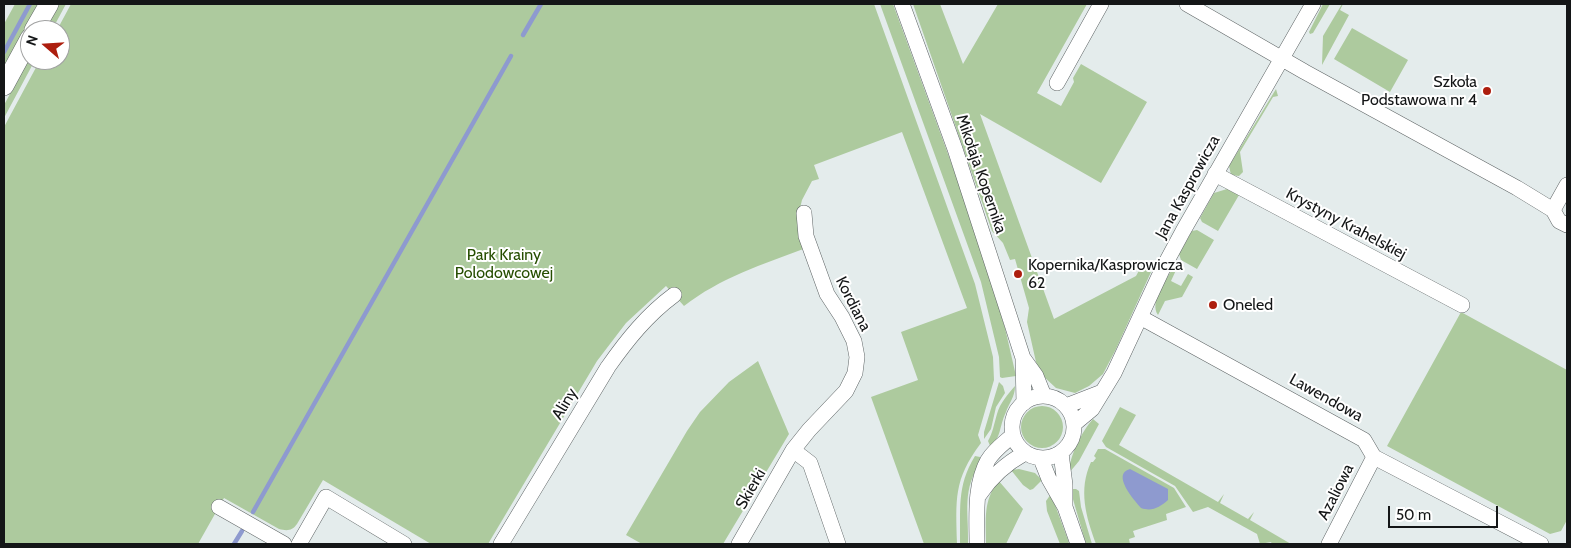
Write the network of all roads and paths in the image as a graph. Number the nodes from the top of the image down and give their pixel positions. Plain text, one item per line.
1 (49, 4) edge
2 (902, 4) edge
3 (1102, 4) edge
4 (1187, 4) edge
5 (1313, 4) edge
6 (40, 20) edge
7 (20, 56) edge
8 (1281, 58) junction
9 (1057, 83) dead end
10 (4, 86) edge
11 (1215, 174) junction
12 (1567, 185) edge
13 (1553, 210) junction
14 (804, 213) dead end
15 (1567, 225) edge
16 (674, 295) dead end
17 (1462, 305) dead end
18 (1140, 317) junction
19 (1023, 358) junction
20 (1102, 392) junction
21 (1044, 396) junction
22 (1024, 402) junction
23 (1066, 406) junction
24 (1074, 424) junction
25 (1013, 435) junction
26 (793, 450) junction
27 (1025, 453) junction
28 (1061, 453) junction
29 (1374, 457) junction
30 (1041, 459) junction
31 (978, 496) junction
32 (219, 507) dead end
33 (1065, 507) junction
34 (284, 544) edge
35 (299, 544) edge
36 (404, 544) edge
37 (501, 544) edge
38 (739, 544) edge
39 (838, 544) edge
40 (977, 544) edge
41 (1078, 544) edge
42 (1329, 544) edge
43 (1541, 544) edge

1 - 6 main road
2 - 19 street, Mikołaja Kopernika
3 - 9 street
4 - 8 street
5 - 8 street, Jana Kasprowicza
7 - 10 main road
8 - 11 street, Jana Kasprowicza
8 - 13 street
11 - 17 street, Krystyny Krahelskiej
11 - 18 street, Jana Kasprowicza
12 - 13 street
13 - 15 street
14 - 26 street, Kordiana
16 - 37 street, Aliny
18 - 20 street, Jana Kasprowicza
18 - 29 street, Lawendowa
19 - 21 street, Mikołaja Kopernika
19 - 22 street, Mikołaja Kopernika
20 - 23 street
20 - 24 street, Jana Kasprowicza
21 - 22 street
21 - 23 street
22 - 25 street
23 - 24 street
24 - 28 street
25 - 27 street
25 - 31 street
26 - 38 street, Skierki
26 - 39 street
27 - 30 street
27 - 31 street
28 - 30 street
28 - 33 street
29 - 42 street, Azaliowa
29 - 43 street, Lawendowa
30 - 33 street
31 - 40 street
32 - 34 street
33 - 41 street
35 - 36 street

